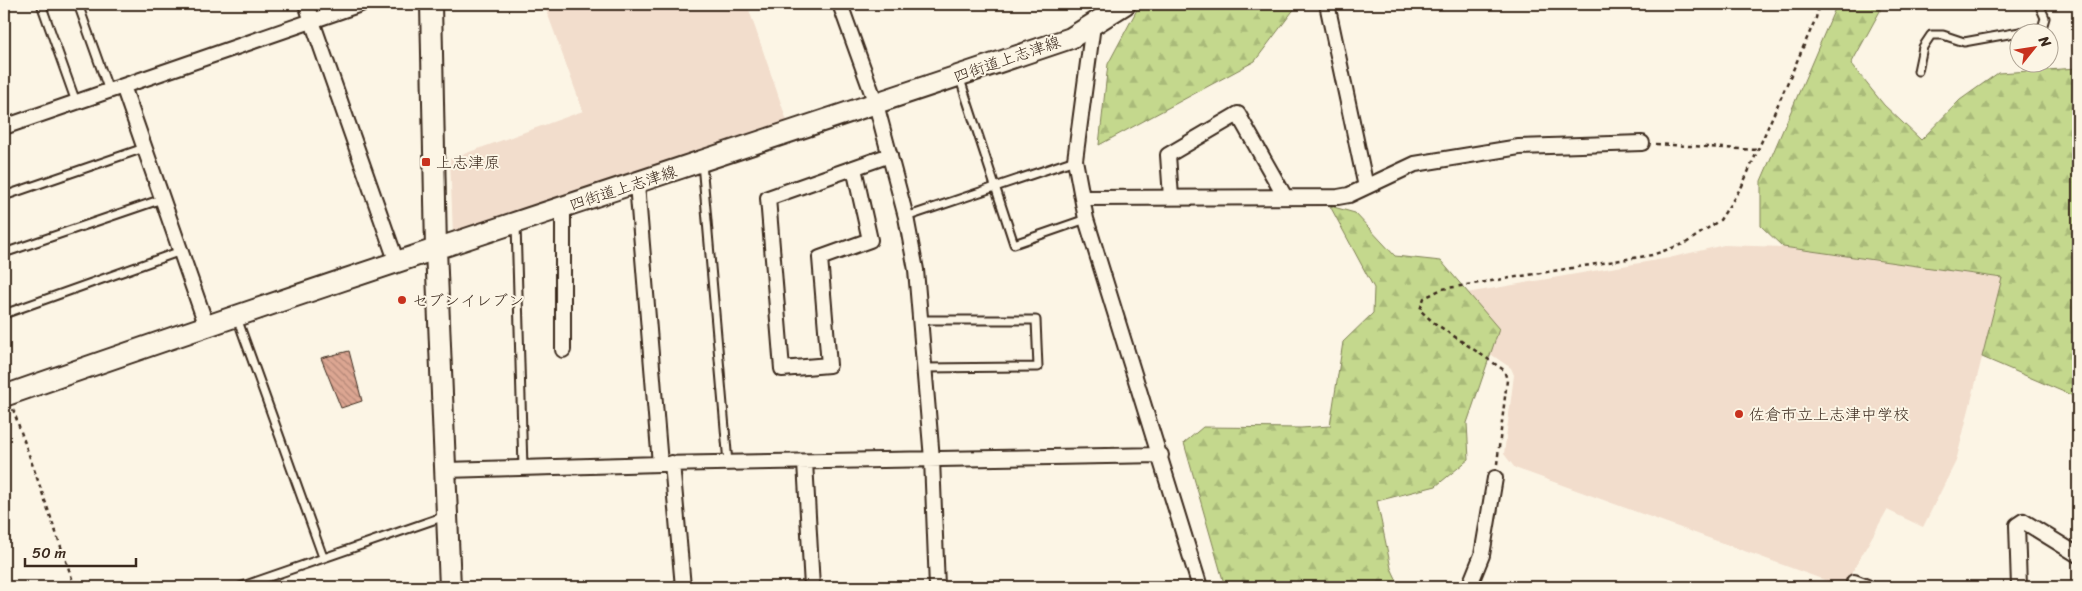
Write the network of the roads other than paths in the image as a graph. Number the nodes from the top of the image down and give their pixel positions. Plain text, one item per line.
1 (41, 4) edge
2 (78, 4) edge
3 (306, 4) edge
4 (361, 4) edge
5 (431, 4) edge
6 (840, 4) edge
7 (1327, 4) edge
8 (2039, 4) edge
9 (1116, 7) edge
10 (312, 21) junction
11 (1093, 25) junction
12 (1918, 71) dead end
13 (959, 76) junction
14 (123, 86) junction
15 (109, 91) junction
16 (76, 102) junction
17 (876, 104) junction
18 (4, 127) edge
19 (1642, 143) road end
20 (144, 148) junction
21 (890, 155) junction
22 (1076, 160) junction
23 (702, 162) junction
24 (854, 168) junction
25 (637, 184) junction
26 (994, 187) junction
27 (1366, 187) junction
28 (4, 196) edge
29 (1171, 197) junction
30 (1285, 197) junction
31 (1082, 198) junction
32 (162, 199) junction
33 (564, 207) junction
34 (906, 217) junction
35 (1086, 219) junction
36 (516, 223) junction
37 (436, 249) junction
38 (180, 251) junction
39 (4, 253) edge
40 (396, 263) junction
41 (4, 314) edge
42 (237, 317) junction
43 (920, 320) junction
44 (207, 327) junction
45 (563, 350) dead end
46 (924, 368) junction
47 (5, 392) edge
48 (1161, 455) junction
49 (932, 460) junction
50 (805, 462) junction
51 (728, 463) junction
52 (666, 464) junction
53 (523, 468) junction
54 (446, 470) junction
55 (1495, 478) road end
56 (448, 514) junction
57 (2078, 555) edge
58 (323, 557) junction
59 (1854, 582) dead end
60 (240, 587) edge
61 (450, 587) edge
62 (682, 587) edge
63 (812, 587) edge
64 (937, 587) edge
65 (1200, 587) edge
66 (1469, 587) edge
67 (1867, 587) edge
68 (2019, 587) edge

1 - 16 lane
2 - 15 lane
3 - 10 street
4 - 10 street
5 - 37 main road
6 - 17 street
7 - 27 street
8 - 12 lane
9 - 11 main road, 四街道上志津線
10 - 14 street
10 - 40 street
11 - 13 main road, 四街道上志津線
11 - 22 street
13 - 17 main road, 四街道上志津線
13 - 26 lane
14 - 15 street
14 - 20 street
15 - 16 street
16 - 18 street
17 - 21 street
17 - 23 main road, 四街道上志津線
19 - 27 street
20 - 28 lane
20 - 32 street
21 - 24 street
21 - 34 street
22 - 26 lane
22 - 31 street
23 - 25 main road, 四街道上志津線
23 - 51 lane
24 - 24 street
25 - 33 main road, 四街道上志津線
25 - 52 street
26 - 34 lane
26 - 35 lane
27 - 30 street
29 - 30 street
29 - 30 street
29 - 31 street
31 - 35 street
32 - 38 street
32 - 39 lane
33 - 36 main road, 四街道上志津線
33 - 45 street
34 - 43 street
35 - 48 street
36 - 37 main road, 四街道上志津線
36 - 53 lane
37 - 40 main road, 四街道上志津線
37 - 54 main road
38 - 41 lane
38 - 44 street
40 - 42 main road, 四街道上志津線
42 - 44 main road, 四街道上志津線
42 - 58 lane
43 - 46 street
43 - 46 lane
44 - 47 main road, 四街道上志津線
46 - 49 street
48 - 49 street
48 - 65 street
49 - 50 street
49 - 64 street
50 - 51 street
50 - 63 street
51 - 52 street
52 - 53 street
52 - 62 street
53 - 54 street
54 - 56 main road
55 - 66 street
56 - 58 lane
56 - 61 main road
57 - 68 street
58 - 60 lane
59 - 67 street

